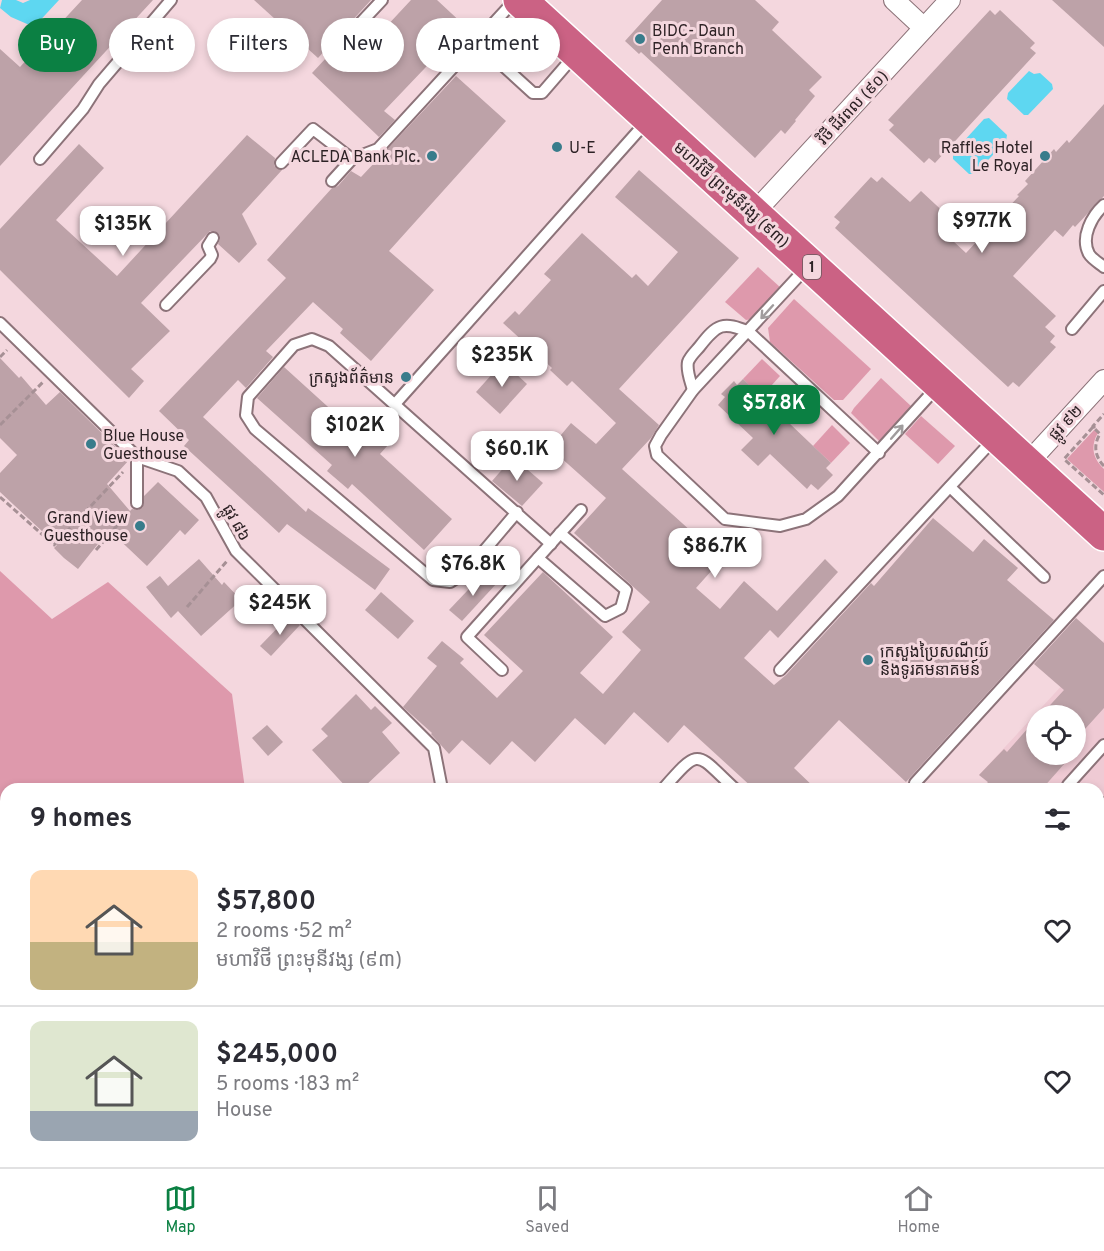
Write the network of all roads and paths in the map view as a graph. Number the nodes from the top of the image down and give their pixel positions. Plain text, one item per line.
1 (171, 0) edge
2 (382, 0) edge
3 (518, 0) edge
4 (894, 0) edge
5 (950, 0) edge
6 (365, 18) edge
7 (500, 18) edge
8 (924, 28) junction
9 (577, 53) junction
10 (449, 72) edge
11 (510, 72) edge
12 (650, 119) junction
13 (40, 159) dead end
14 (352, 159) junction
15 (281, 163) dead end
16 (332, 181) dead end
17 (1104, 204) edge
18 (753, 214) junction
19 (213, 238) dead end
20 (809, 265) junction
21 (1104, 267) edge
22 (1104, 291) edge
23 (166, 305) dead end
24 (0, 323) edge
25 (1072, 329) dead end
26 (749, 332) junction
27 (52, 373) junction
28 (1104, 380) edge
29 (940, 384) junction
30 (693, 390) junction
31 (395, 405) junction
32 (1104, 414) edge
33 (0, 425) edge
34 (1104, 432) edge
35 (996, 436) junction
36 (879, 453) junction
37 (137, 457) junction
38 (1027, 464) junction
39 (1104, 466) edge
40 (950, 487) junction
41 (1104, 495) edge
42 (0, 497) edge
43 (136, 502) joint
44 (581, 510) dead end
45 (517, 512) junction
46 (560, 533) junction
47 (1104, 534) edge
48 (551, 544) junction
49 (96, 550) dead end
50 (236, 551) junction
51 (538, 558) junction
52 (1104, 576) edge
53 (1044, 577) dead end
54 (188, 607) dead end
55 (501, 670) dead end
56 (780, 670) dead end
57 (1104, 745) edge
58 (441, 783) edge
59 (668, 783) edge
60 (729, 783) edge
61 (915, 783) dead end
62 (1070, 783) edge

1 - 13 lane
2 - 6 lane
3 - 7 lane
3 - 9 highway, មហាវិថី ព្រះមុនីវង្ស (៩៣) / 1
4 - 8 street
5 - 8 street, វិថី ជីវពល (៩០)
8 - 18 street, វិថី ជីវពល (៩០)
9 - 11 lane
9 - 12 highway, មហាវិថី ព្រះមុនីវង្ស (៩៣) / 1
10 - 14 lane
12 - 18 highway, មហាវិថី ព្រះមុនីវង្ស (៩៣) / 1
12 - 31 lane
14 - 15 lane
14 - 16 lane
17 - 21 lane
18 - 20 highway, មហាវិថី ព្រះមុនីវង្ស (៩៣) / 1
19 - 23 lane
20 -> 26 lane
20 - 29 highway, មហាវិថី ព្រះមុនីវង្ស (៩៣) / 1
22 - 25 lane
24 - 27 lane, ផ្លូវ ៨៦
26 - 30 lane
26 - 30 lane
26 - 36 lane
27 - 33 path
27 - 37 lane, ផ្លូវ ៨៦
28 - 38 street, ផ្លូវ ៩២
29 - 35 highway, មហាវិថី ព្រះមុនីវង្ស (៩៣) / 1
36 -> 29 lane
30 - 36 lane
31 - 45 lane
31 - 45 lane
32 - 34 path
35 - 38 highway, មហាវិថី ព្រះមុនីវង្ស (៩៣) / 1
35 - 40 lane
37 - 42 path
37 - 43 lane
37 - 50 lane, ផ្លូវ ៨៦
38 - 47 highway, មហាវិថី ព្រះមុនីវង្ស (៩៣) / 1
39 - 41 path
40 - 53 lane
40 - 56 lane
43 - 49 path
44 - 46 lane
45 - 48 lane
46 - 48 lane
46 - 51 lane
48 - 51 lane
50 - 54 path
50 - 58 lane, ផ្លូវ ៨៦
51 - 55 lane
52 - 61 lane
57 - 62 lane
59 - 60 lane

